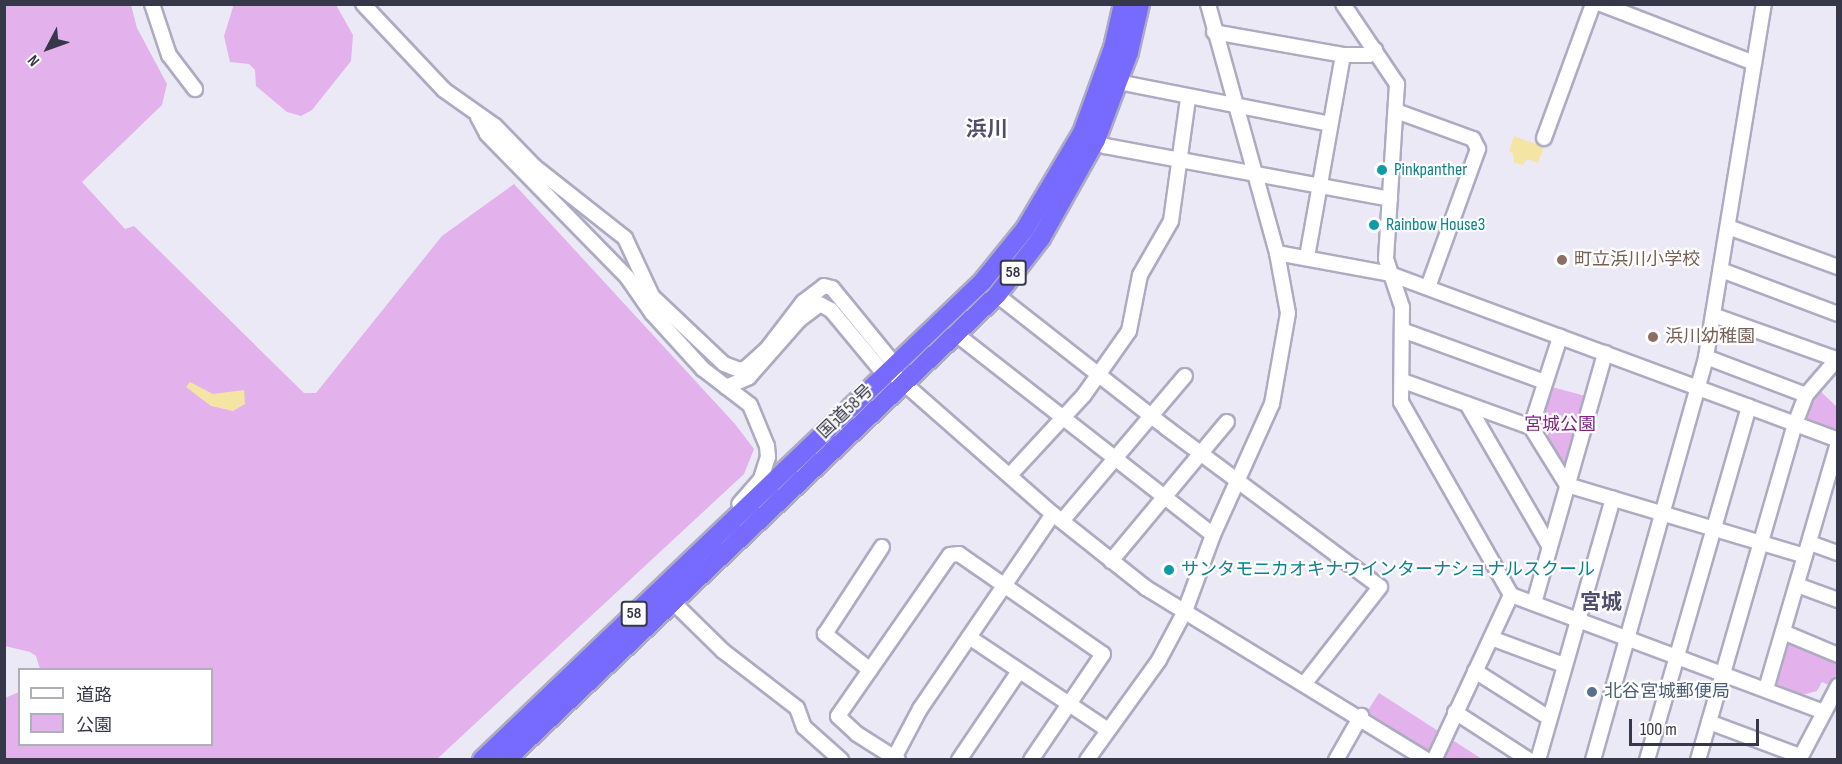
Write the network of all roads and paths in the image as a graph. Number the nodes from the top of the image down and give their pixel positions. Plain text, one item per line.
1 (152, 4) edge
2 (363, 4) edge
3 (1123, 4) edge
4 (1140, 4) edge
5 (1208, 4) edge
6 (1343, 4) edge
7 (1593, 4) edge
8 (1601, 4) edge
9 (1764, 4) edge
10 (1214, 32) junction
11 (1375, 50) junction
12 (1343, 55) junction
13 (1754, 63) junction
14 (1118, 82) junction
15 (195, 89) dead end
16 (1188, 98) junction
17 (1235, 107) junction
18 (1396, 111) junction
19 (477, 117) junction
20 (1330, 124) junction
21 (1544, 138) dead end
22 (1096, 140) junction
23 (1180, 160) junction
24 (1254, 172) junction
25 (1320, 185) junction
26 (1390, 199) junction
27 (1728, 227) junction
28 (1277, 253) junction
29 (1307, 257) junction
30 (1838, 267) edge
31 (1721, 270) junction
32 (1390, 274) junction
33 (1428, 287) junction
34 (997, 295) junction
35 (661, 309) junction
36 (1838, 314) edge
37 (1713, 315) junction
38 (1402, 330) junction
39 (956, 334) junction
40 (1560, 337) junction
41 (1605, 353) junction
42 (1706, 357) junction
43 (1837, 359) edge
44 (890, 370) junction
45 (1099, 372) junction
46 (1185, 376) dead end
47 (1403, 381) junction
48 (1545, 382) junction
49 (903, 385) junction
50 (726, 387) junction
51 (1697, 387) junction
52 (1806, 395) junction
53 (1467, 404) junction
54 (1749, 406) junction
55 (1150, 415) junction
56 (1063, 419) junction
57 (1227, 422) dead end
58 (1795, 424) junction
59 (1531, 427) junction
60 (1838, 441) edge
61 (1202, 454) junction
62 (1115, 459) junction
63 (1010, 475) junction
64 (1237, 480) junction
65 (1567, 484) junction
66 (1823, 492) junction
67 (1838, 497) edge
68 (1165, 498) junction
69 (1613, 499) junction
70 (1664, 514) junction
71 (1058, 518) junction
72 (1713, 529) junction
73 (1213, 535) junction
74 (1761, 542) junction
75 (882, 547) dead end
76 (1550, 547) junction
77 (1808, 550) junction
78 (1838, 553) edge
79 (697, 554) junction
80 (1111, 561) junction
81 (1797, 585) junction
82 (1004, 586) junction
83 (1511, 595) junction
84 (1838, 600) edge
85 (673, 602) junction
86 (1534, 603) junction
87 (1185, 611) junction
88 (1577, 618) junction
89 (1783, 632) junction
90 (1628, 636) junction
91 (969, 637) junction
92 (1491, 638) junction
93 (1838, 655) edge
94 (1678, 656) junction
95 (1564, 665) junction
96 (870, 669) junction
97 (1019, 670) junction
98 (1475, 671) junction
99 (1723, 672) junction
100 (1305, 683) junction
101 (1838, 686) edge
102 (1766, 689) junction
103 (1068, 703) junction
104 (1455, 712) junction
105 (1824, 712) junction
106 (1360, 716) junction
107 (1549, 718) junction
108 (1709, 722) junction
109 (1108, 730) junction
110 (895, 758) edge
111 (1800, 758) edge
112 (482, 759) edge
113 (506, 759) edge
114 (841, 759) edge
115 (958, 759) edge
116 (1031, 759) edge
117 (1088, 759) edge
118 (1336, 759) edge
119 (1427, 759) edge
120 (1434, 759) edge
121 (1529, 759) edge
122 (1538, 759) edge
123 (1593, 759) edge
124 (1647, 759) edge
125 (1698, 759) edge

1 - 15 street
2 - 19 street
3 - 44 highway, 国道58号 / 58
4 - 14 highway, 国道58号 / 58
5 - 10 street
6 - 11 street
7 - 21 street
8 - 13 street
9 - 13 street
10 - 12 street
10 - 17 street
11 - 12 street
11 - 18 street
12 - 20 street
13 - 27 street
14 - 16 street
14 - 22 highway, 国道58号 / 58
16 - 17 street
16 - 23 street
17 - 20 street
17 - 24 street
18 - 26 street
18 - 33 street
19 - 35 street
19 - 35 street
20 - 25 street
22 - 23 street
22 - 34 highway, 国道58号 / 58
23 - 24 street
23 - 45 street
24 - 25 street
24 - 28 street
25 - 26 street
25 - 29 street
26 - 32 street
27 - 30 street
27 - 31 street
28 - 29 street
28 - 64 street
29 - 32 street
31 - 36 street
31 - 37 street
32 - 33 street
32 - 38 street
33 - 40 street
34 - 39 highway, 国道58号 / 58
34 - 45 street
35 - 44 street
35 - 50 street
37 - 42 street
37 - 43 street
38 - 47 street
38 - 48 street
39 - 49 highway, 国道58号 / 58
39 - 56 street
40 - 41 street
40 - 48 street
41 - 51 street
41 - 65 street
42 - 51 street
42 - 52 street
43 - 52 street
44 - 49 street
44 - 50 street
44 - 79 highway, 国道58号 / 58
45 - 55 street
45 - 56 street
46 - 55 street
47 - 53 street
47 - 83 street
48 - 59 street
49 - 63 street
49 - 85 highway, 国道58号 / 58
50 - 79 street
51 - 54 street
51 - 70 street
52 - 58 street
53 - 59 street
53 - 76 street
54 - 58 street
54 - 72 street
55 - 61 street
55 - 62 street
56 - 62 street
56 - 63 street
57 - 61 street
58 - 60 street
58 - 74 street
59 - 65 street
60 - 66 street
61 - 64 street
61 - 68 street
62 - 68 street
62 - 71 street
63 - 71 street
64 - 73 street
64 - 100 street
65 - 69 street
65 - 76 street
66 - 67 street
66 - 77 street
68 - 73 street
68 - 80 street
69 - 70 street
69 - 88 street
70 - 72 street
70 - 90 street
71 - 80 street
71 - 82 street
72 - 74 street
72 - 94 street
73 - 87 street
74 - 77 street
74 - 99 street
75 - 96 street
76 - 86 street
77 - 78 street
77 - 81 street
79 - 112 highway, 国道58号 / 58
80 - 87 street
81 - 84 street
81 - 89 street
82 - 91 street
82 - 96 street
82 - 103 street
83 - 86 street
83 - 92 street
85 - 113 highway, 国道58号 / 58
85 - 114 street
86 - 88 street
87 - 100 street
87 - 109 street
88 - 90 street
88 - 95 street
89 - 93 street
89 - 102 street
90 - 94 street
90 - 123 street
91 - 97 street
91 - 110 street
92 - 95 street
92 - 98 street
94 - 99 street
94 - 124 street
95 - 107 street
96 - 110 street
97 - 103 street
97 - 115 street
98 - 104 street
98 - 107 street
99 - 102 street
99 - 108 street
100 - 106 street
101 - 105 street
102 - 105 street
103 - 109 street
103 - 116 street
104 - 120 street
104 - 121 street
105 - 111 street
106 - 118 street
106 - 119 street
107 - 122 street
108 - 111 street
108 - 125 street
109 - 117 street

